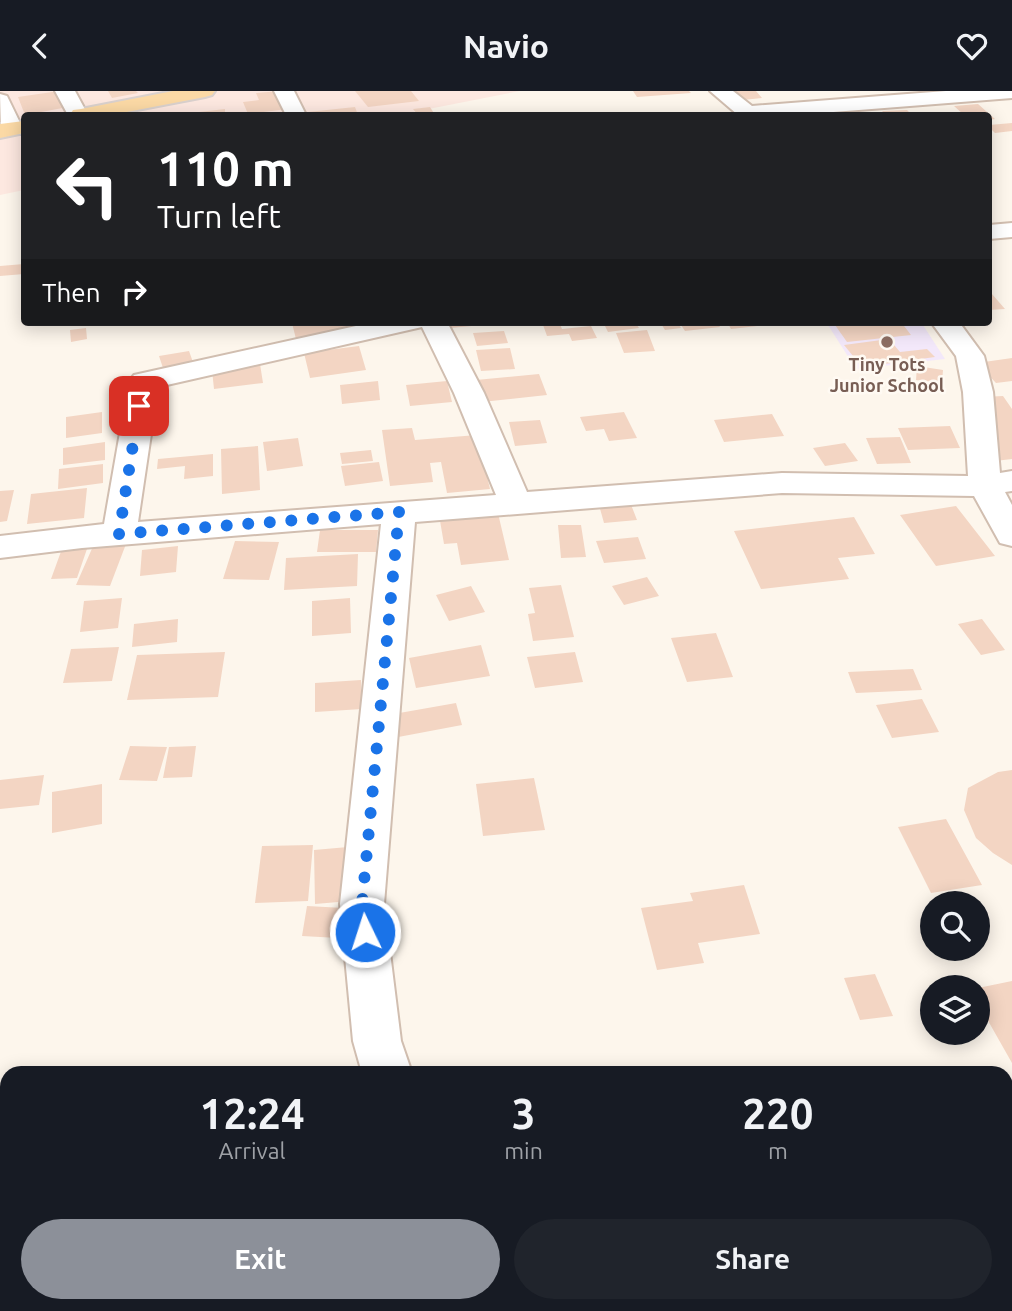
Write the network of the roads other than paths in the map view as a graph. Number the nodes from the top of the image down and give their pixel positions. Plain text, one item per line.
1 (65, 91) edge
2 (205, 91) edge
3 (284, 91) edge
4 (720, 91) edge
5 (1005, 95) edge
6 (0, 100) edge
7 (77, 112) edge
8 (95, 112) edge
9 (294, 112) edge
10 (746, 112) edge
11 (776, 112) edge
12 (12, 129) edge
13 (1012, 230) edge
14 (992, 232) edge
15 (388, 326) edge
16 (435, 326) edge
17 (948, 326) edge
18 (998, 484) edge
19 (515, 502) junction
20 (399, 512) junction
21 (119, 534) junction
22 (1012, 535) edge
23 (0, 547) edge
24 (385, 1066) edge

1 - 7 street
2 - 8 main road
3 - 9 street
4 - 10 street
5 - 11 street
6 - 12 street
13 - 14 street
15 - 21 street
16 - 19 street
17 - 18 street
18 - 19 street
18 - 22 street
19 - 20 street
20 - 21 street
20 - 24 street
21 - 23 street

